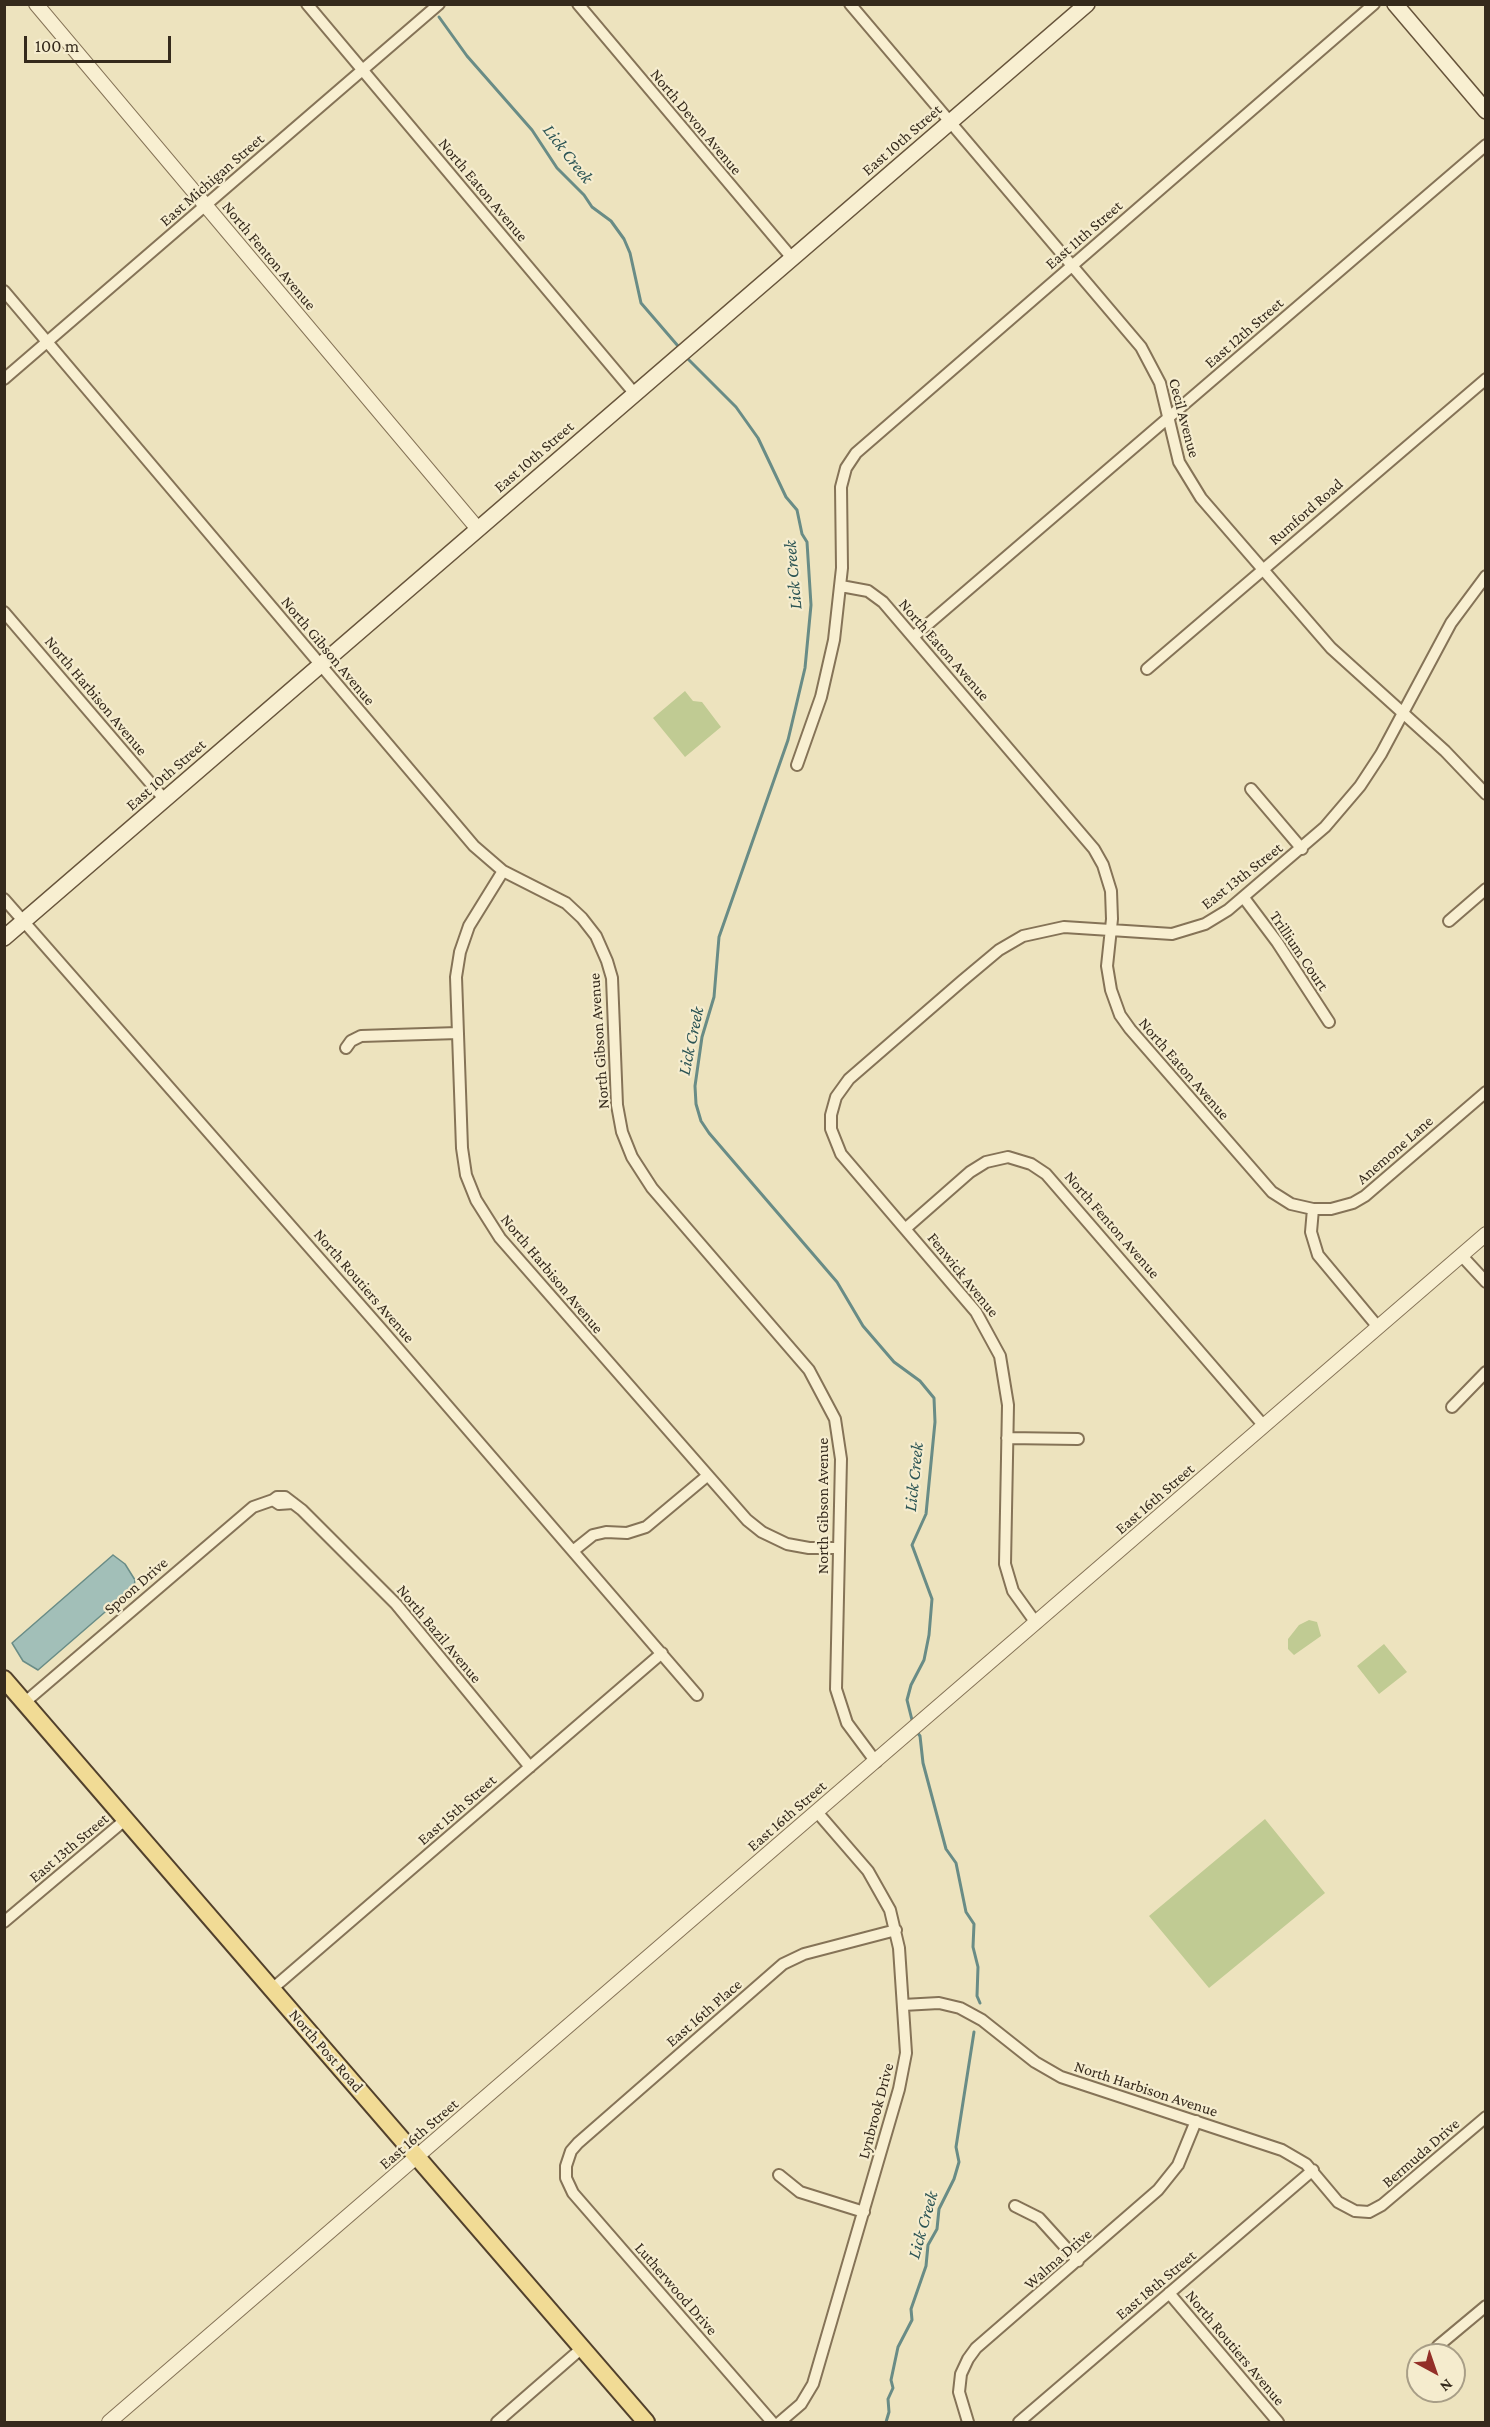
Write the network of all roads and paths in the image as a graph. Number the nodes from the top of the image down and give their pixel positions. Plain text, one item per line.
1 (36, 4) edge
2 (308, 4) edge
3 (439, 4) edge
4 (578, 4) edge
5 (850, 4) edge
6 (1087, 4) edge
7 (1374, 4) edge
8 (1395, 4) edge
9 (363, 70) junction
10 (1485, 111) edge
11 (950, 123) junction
12 (1485, 145) edge
13 (205, 206) junction
14 (792, 258) junction
15 (1071, 265) junction
16 (4, 291) edge
17 (48, 342) junction
18 (4, 379) edge
19 (1485, 379) edge
20 (635, 394) junction
21 (1169, 417) junction
22 (478, 529) junction
23 (1262, 570) junction
24 (1485, 576) edge
25 (841, 586) junction
26 (4, 612) edge
27 (914, 637) junction
28 (321, 665) junction
29 (1148, 669) dead end
30 (1402, 713) junction
31 (797, 765) dead end
32 (1251, 789) dead end
33 (1485, 794) edge
34 (165, 800) junction
35 (1302, 849) junction
36 (503, 871) junction
37 (1485, 889) edge
38 (1244, 898) junction
39 (4, 899) edge
40 (24, 921) junction
41 (1449, 921) dead end
42 (1110, 930) junction
43 (4, 938) edge
44 (1329, 1022) dead end
45 (458, 1032) junction
46 (346, 1048) dead end
47 (1485, 1092) edge
48 (833, 1107) joint
49 (1314, 1209) junction
50 (905, 1229) junction
51 (1485, 1234) edge
52 (1461, 1255) junction
53 (1485, 1282) edge
54 (1378, 1327) junction
55 (1485, 1372) edge
56 (1452, 1407) dead end
57 (1264, 1426) junction
58 (1007, 1438) junction
59 (1078, 1439) dead end
60 (707, 1476) junction
61 (273, 1500) joint
62 (838, 1548) junction
63 (573, 1551) junction
64 (1035, 1623) junction
65 (662, 1653) junction
66 (4, 1679) edge
67 (697, 1695) dead end
68 (24, 1703) junction
69 (876, 1762) junction
70 (530, 1767) junction
71 (817, 1812) junction
72 (125, 1820) junction
73 (4, 1922) edge
74 (896, 1930) junction
75 (272, 1989) junction
76 (903, 2005) junction
77 (1485, 2117) edge
78 (1196, 2121) junction
79 (417, 2157) junction
80 (566, 2170) joint
81 (1313, 2170) junction
82 (779, 2175) dead end
83 (1015, 2206) dead end
84 (1374, 2210) joint
85 (864, 2212) junction
86 (1078, 2261) junction
87 (1169, 2294) junction
88 (1485, 2306) edge
89 (1442, 2343) edge
90 (582, 2348) junction
91 (109, 2422) edge
92 (497, 2422) edge
93 (646, 2422) edge
94 (772, 2422) edge
95 (780, 2422) edge
96 (968, 2422) edge
97 (1019, 2422) edge
98 (1278, 2422) edge

1 - 13 street, North Fenton Avenue
2 - 9 street, North Eaton Avenue
3 - 9 street, East Michigan Street
4 - 14 street, North Devon Avenue
5 - 11 street, Cecil Avenue
6 - 11 main road, East 10th Street
7 - 15 street, East 11th Street
8 - 10 main road
9 - 13 street, East Michigan Street
9 - 20 street, North Eaton Avenue
11 - 14 main road, East 10th Street
11 - 15 street, Cecil Avenue
12 - 21 street, East 12th Street
13 - 17 street, East Michigan Street
13 - 22 street, North Fenton Avenue
14 - 20 main road, East 10th Street
15 - 21 street, Cecil Avenue
15 - 25 street, East 11th Street
16 - 17 street, North Gibson Avenue
17 - 18 street, East Michigan Street
17 - 28 street, North Gibson Avenue
19 - 23 street, Rumford Road
20 - 22 main road, East 10th Street
21 - 23 street, Cecil Avenue
21 - 27 street, East 12th Street
22 - 28 main road, East 10th Street
23 - 29 street, Rumford Road
23 - 30 street, Cecil Avenue
24 - 30 street, East 13th Street
25 - 27 street, North Eaton Avenue
25 - 31 street, East 11th Street
26 - 34 street, North Harbison Avenue
27 - 42 street, North Eaton Avenue
28 - 34 main road, East 10th Street
28 - 36 street, North Gibson Avenue
30 - 33 street, Cecil Avenue
30 - 35 street, East 13th Street
32 - 35 street
34 - 40 main road, East 10th Street
35 - 38 street, East 13th Street
36 - 45 street, North Harbison Avenue
36 - 62 street, North Gibson Avenue
37 - 41 street
38 - 42 street, East 13th Street
38 - 44 street, Trillium Court
39 - 40 street, North Routiers Avenue
40 - 43 main road, East 10th Street
40 - 63 street, North Routiers Avenue
42 - 48 street, East 13th Street
42 - 49 street, North Eaton Avenue
45 - 46 street
45 - 60 street, North Harbison Avenue
47 - 49 street, Anemone Lane
48 - 50 street, Fenwick Avenue
49 - 54 street
50 - 57 street, North Fenton Avenue
50 - 58 street, Fenwick Avenue
51 - 52 street, East 16th Street
52 - 53 street
52 - 54 street, East 16th Street
54 - 57 street, East 16th Street
55 - 56 street
57 - 64 street, East 16th Street
58 - 59 street
58 - 64 street, Fenwick Avenue
60 - 62 street, North Harbison Avenue
60 - 63 street
61 - 68 street, Spoon Drive
61 - 70 street, North Bazil Avenue
62 - 69 street, North Gibson Avenue
63 - 65 street, North Routiers Avenue
64 - 69 street, East 16th Street
65 - 67 street, North Routiers Avenue
65 - 70 street, East 15th Street
66 - 68 main road, North Post Road
68 - 72 main road, North Post Road
69 - 71 street, East 16th Street
70 - 75 street, East 15th Street
71 - 74 street, Lynbrook Drive
71 - 79 street, East 16th Street
72 - 73 street, East 13th Street
72 - 75 main road, North Post Road
74 - 76 street, Lynbrook Drive
74 - 80 street, East 16th Place
75 - 79 main road, North Post Road
76 - 78 street, North Harbison Avenue
76 - 85 street, Lynbrook Drive
77 - 84 street, Bermuda Drive
78 - 81 street, North Harbison Avenue
78 - 86 street, Walma Drive
79 - 90 main road, North Post Road
79 - 91 street, East 16th Street
80 - 94 street, Lutherwood Drive
81 - 84 street, North Harbison Avenue
81 - 87 street, East 18th Street
82 - 85 street
83 - 86 street
85 - 95 street, Lynbrook Drive
86 - 96 street, Walma Drive
87 - 97 street, East 18th Street
87 - 98 street, North Routiers Avenue
88 - 89 street
90 - 92 street
90 - 93 main road, North Post Road

